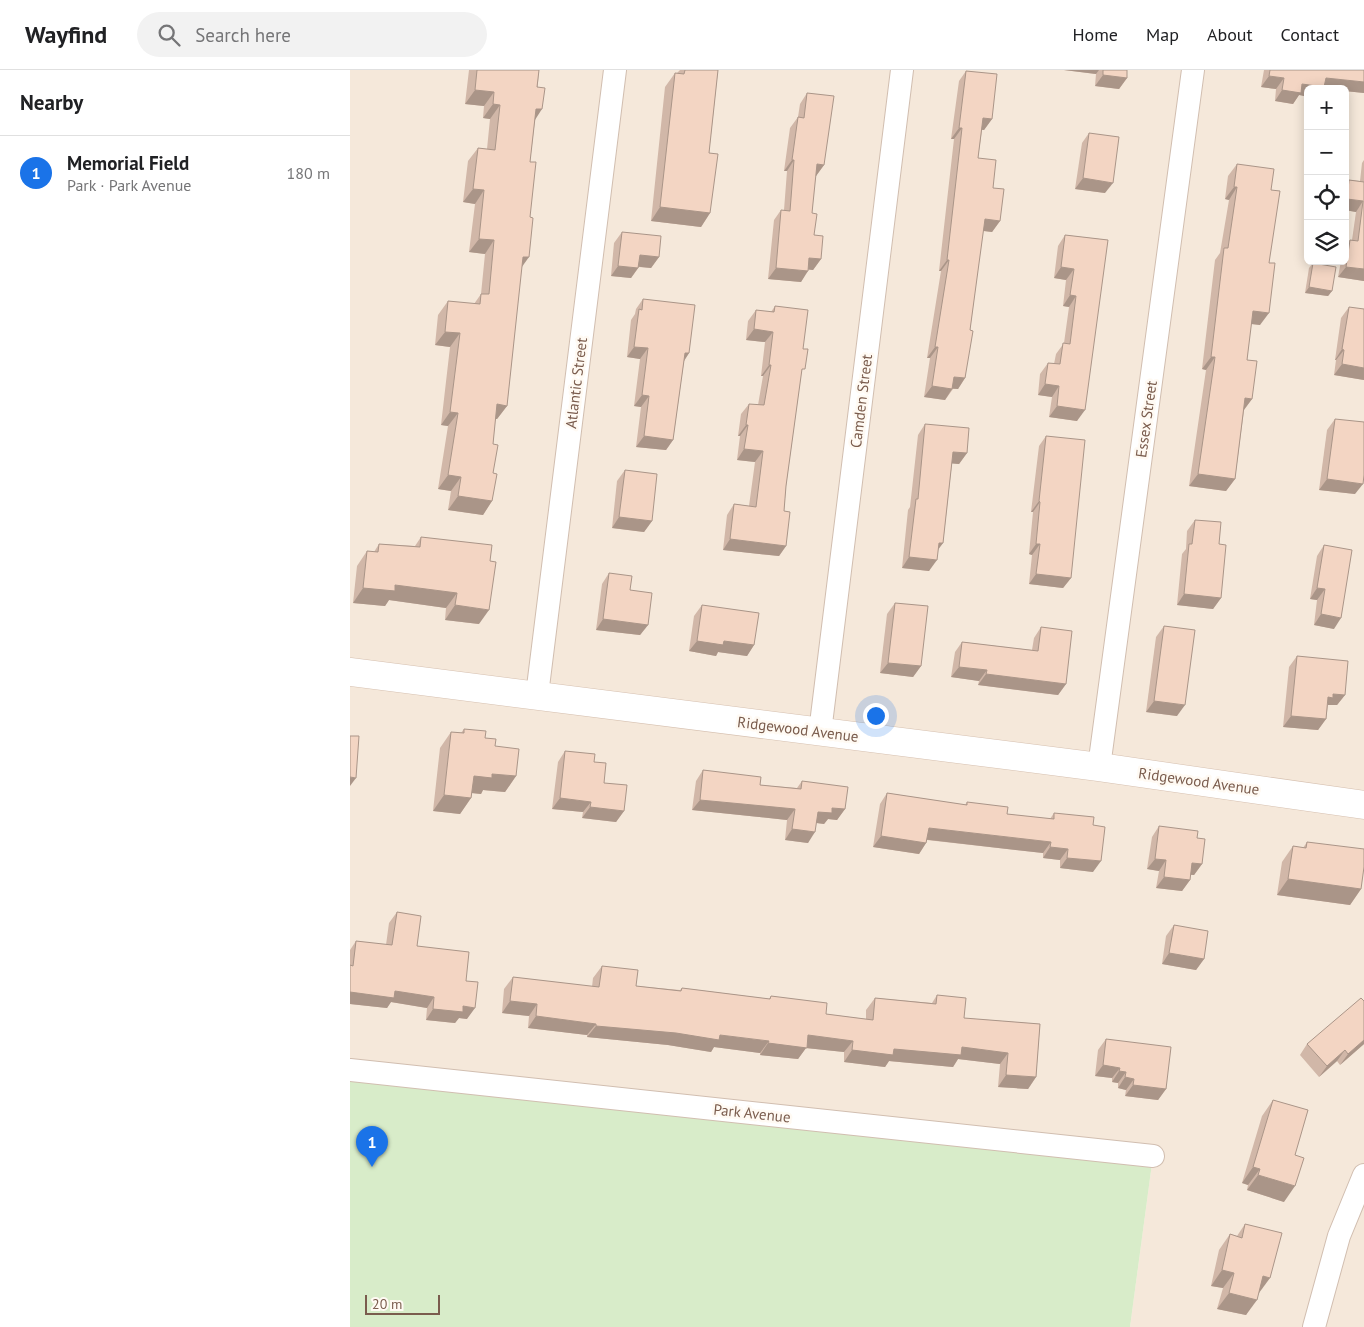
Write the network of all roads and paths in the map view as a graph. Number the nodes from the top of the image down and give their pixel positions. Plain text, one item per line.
1 (615, 70) edge
2 (902, 70) edge
3 (1193, 70) edge
4 (350, 672) edge
5 (537, 695) junction
6 (820, 732) junction
7 (1099, 767) junction
8 (1364, 805) edge
9 (350, 1070) edge
10 (1153, 1156) dead end
11 (1364, 1175) edge
12 (1314, 1327) edge

1 - 5 street, Atlantic Street
2 - 6 street, Camden Street
3 - 7 street, Essex Street
4 - 5 street, Ridgewood Avenue
5 - 6 street, Ridgewood Avenue
6 - 7 street, Ridgewood Avenue
7 - 8 street, Ridgewood Avenue
9 - 10 street, Park Avenue
11 - 12 street

